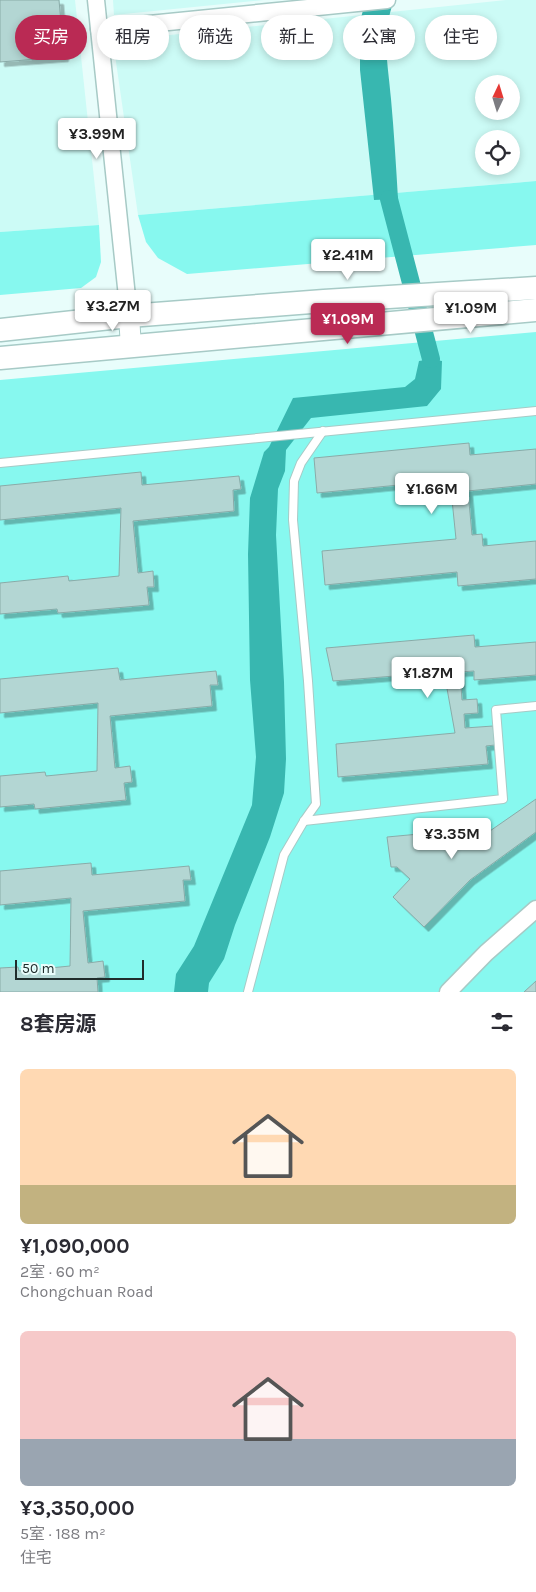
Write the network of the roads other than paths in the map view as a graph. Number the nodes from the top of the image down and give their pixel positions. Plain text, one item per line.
1 (96, 0) edge
2 (387, 0) edge
3 (98, 15) edge
4 (169, 22) edge
5 (102, 60) edge
6 (536, 288) edge
7 (536, 310) edge
8 (129, 316) junction
9 (0, 330) edge
10 (131, 347) junction
11 (0, 358) edge
12 (536, 411) edge
13 (322, 431) junction
14 (0, 463) edge
15 (536, 706) edge
16 (304, 821) junction
17 (536, 909) edge
18 (248, 992) edge
19 (448, 992) edge

1 - 3 street
2 - 4 street
5 - 8 street
6 - 8 main road
7 - 10 main road
8 - 9 main road
8 - 10 street
10 - 11 main road
12 - 13 lane
13 - 14 lane
13 - 16 lane
15 - 16 lane
16 - 18 lane
17 - 19 street

